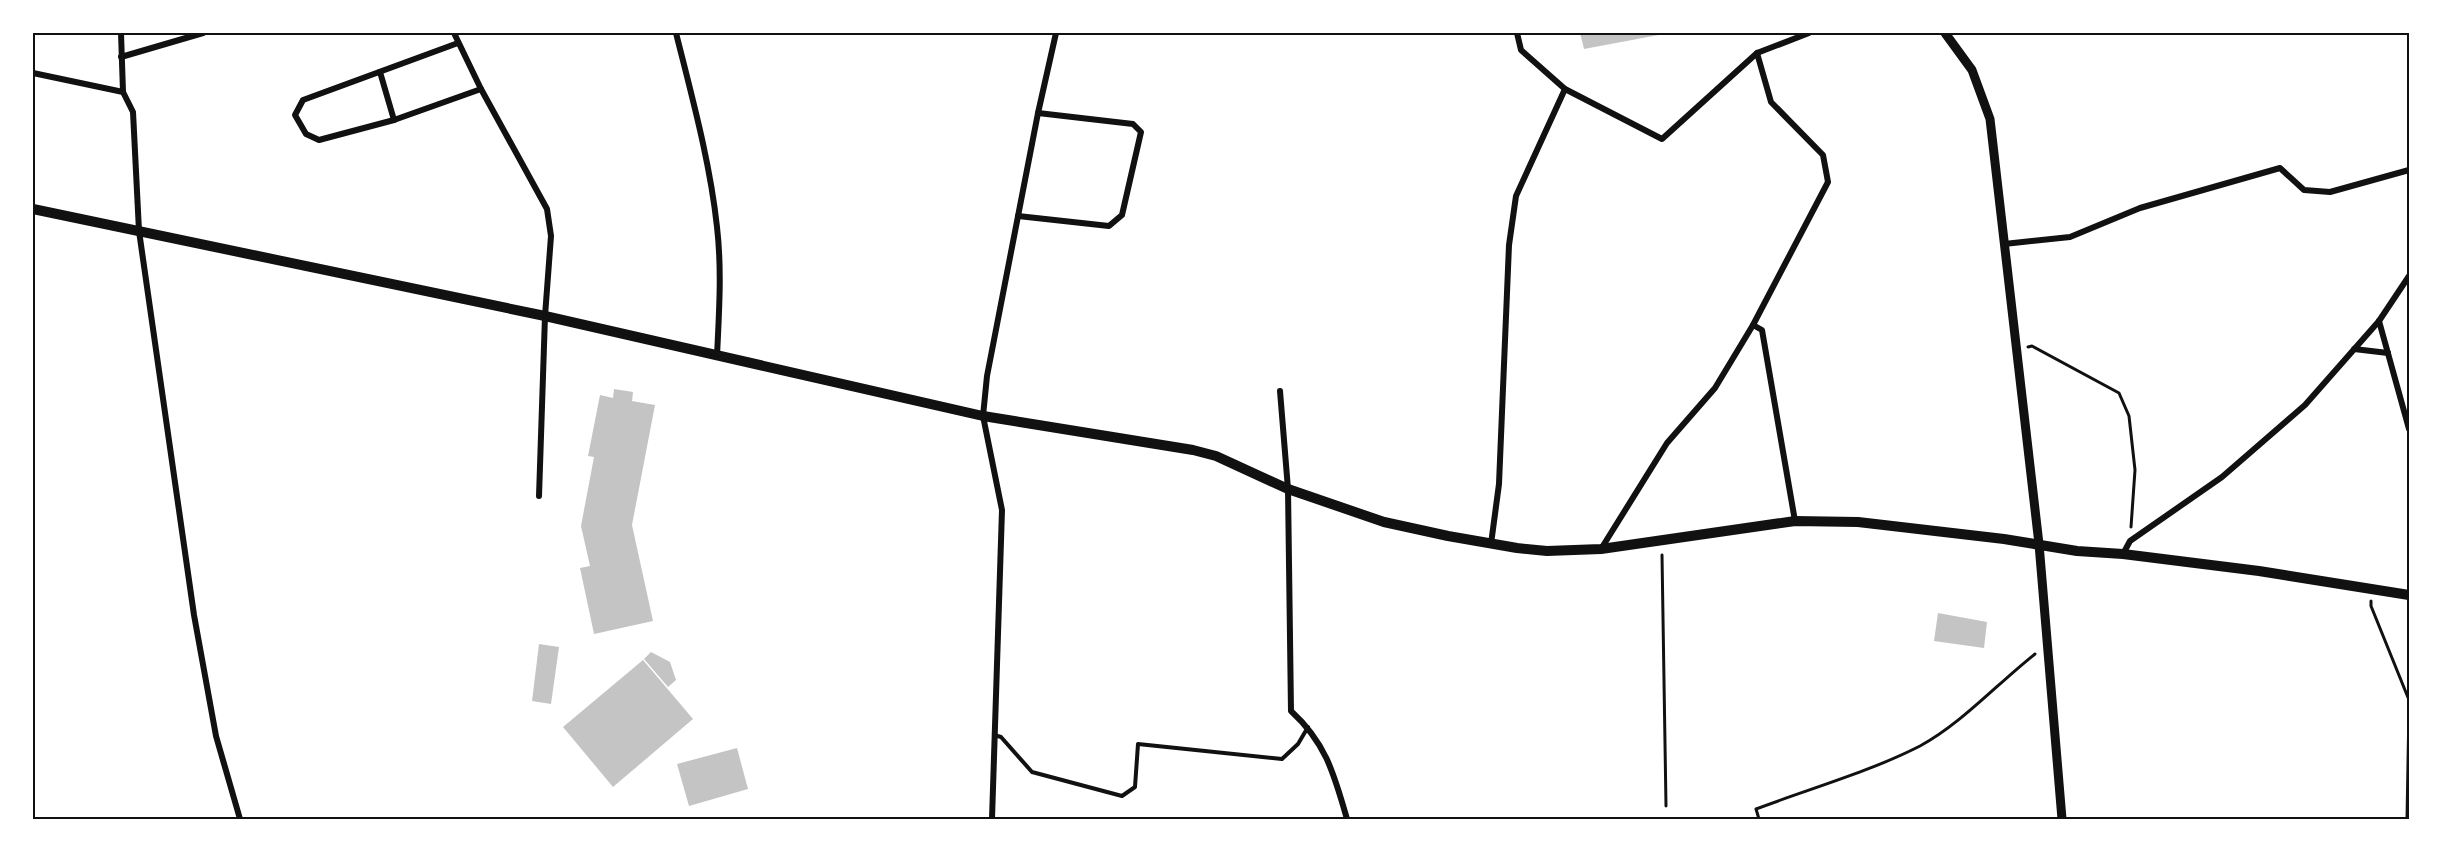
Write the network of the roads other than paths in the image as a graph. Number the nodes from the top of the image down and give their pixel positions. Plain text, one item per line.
1 (121, 33) edge
2 (203, 33) edge
3 (454, 33) edge
4 (676, 33) edge
5 (1056, 33) edge
6 (1516, 33) edge
7 (1809, 33) edge
8 (1945, 33) edge
9 (458, 43) junction
10 (1757, 53) junction
11 (121, 57) junction
12 (380, 72) junction
13 (33, 74) edge
14 (481, 89) junction
15 (1565, 89) junction
16 (123, 92) junction
17 (1038, 113) junction
18 (394, 120) junction
19 (2409, 170) edge
20 (33, 209) edge
21 (1018, 216) junction
22 (139, 231) junction
23 (2004, 244) junction
24 (2409, 276) edge
25 (545, 316) junction
26 (2379, 321) junction
27 (1753, 325) junction
28 (2354, 349) junction
29 (2388, 353) junction
30 (717, 357) junction
31 (1280, 391) dead end
32 (983, 416) junction
33 (2409, 428) edge
34 (1288, 489) junction
35 (539, 496) dead end
36 (1795, 521) junction
37 (2039, 544) junction
38 (1491, 545) junction
39 (1601, 549) junction
40 (2123, 554) junction
41 (2409, 595) edge
42 (1308, 727) junction
43 (994, 735) junction
44 (240, 819) edge
45 (992, 819) edge
46 (1347, 819) edge
47 (2062, 819) edge

1 - 11 street
2 - 11 street
3 - 9 street
4 - 30 street
5 - 17 street
6 - 15 street
7 - 10 street
8 - 23 street
9 - 12 street
9 - 14 street
10 - 15 street
10 - 27 street
11 - 16 street
12 - 18 street
12 - 18 street
13 - 16 street
14 - 18 street
14 - 25 street
15 - 38 street
16 - 22 street
17 - 21 street
17 - 21 street
19 - 23 street
20 - 22 main road
21 - 32 street
22 - 25 main road
22 - 44 street
23 - 37 street
24 - 26 street
25 - 30 main road
25 - 35 street
26 - 28 street
26 - 29 street
27 - 36 street
27 - 39 street
28 - 29 street
28 - 40 street
29 - 33 street
30 - 32 main road
31 - 34 street
32 - 34 main road
32 - 43 street
34 - 38 main road
34 - 42 street
36 - 37 main road
36 - 39 main road
37 - 40 main road
37 - 47 street
38 - 39 main road
40 - 41 main road
42 - 43 lane
42 - 46 street
43 - 45 street

